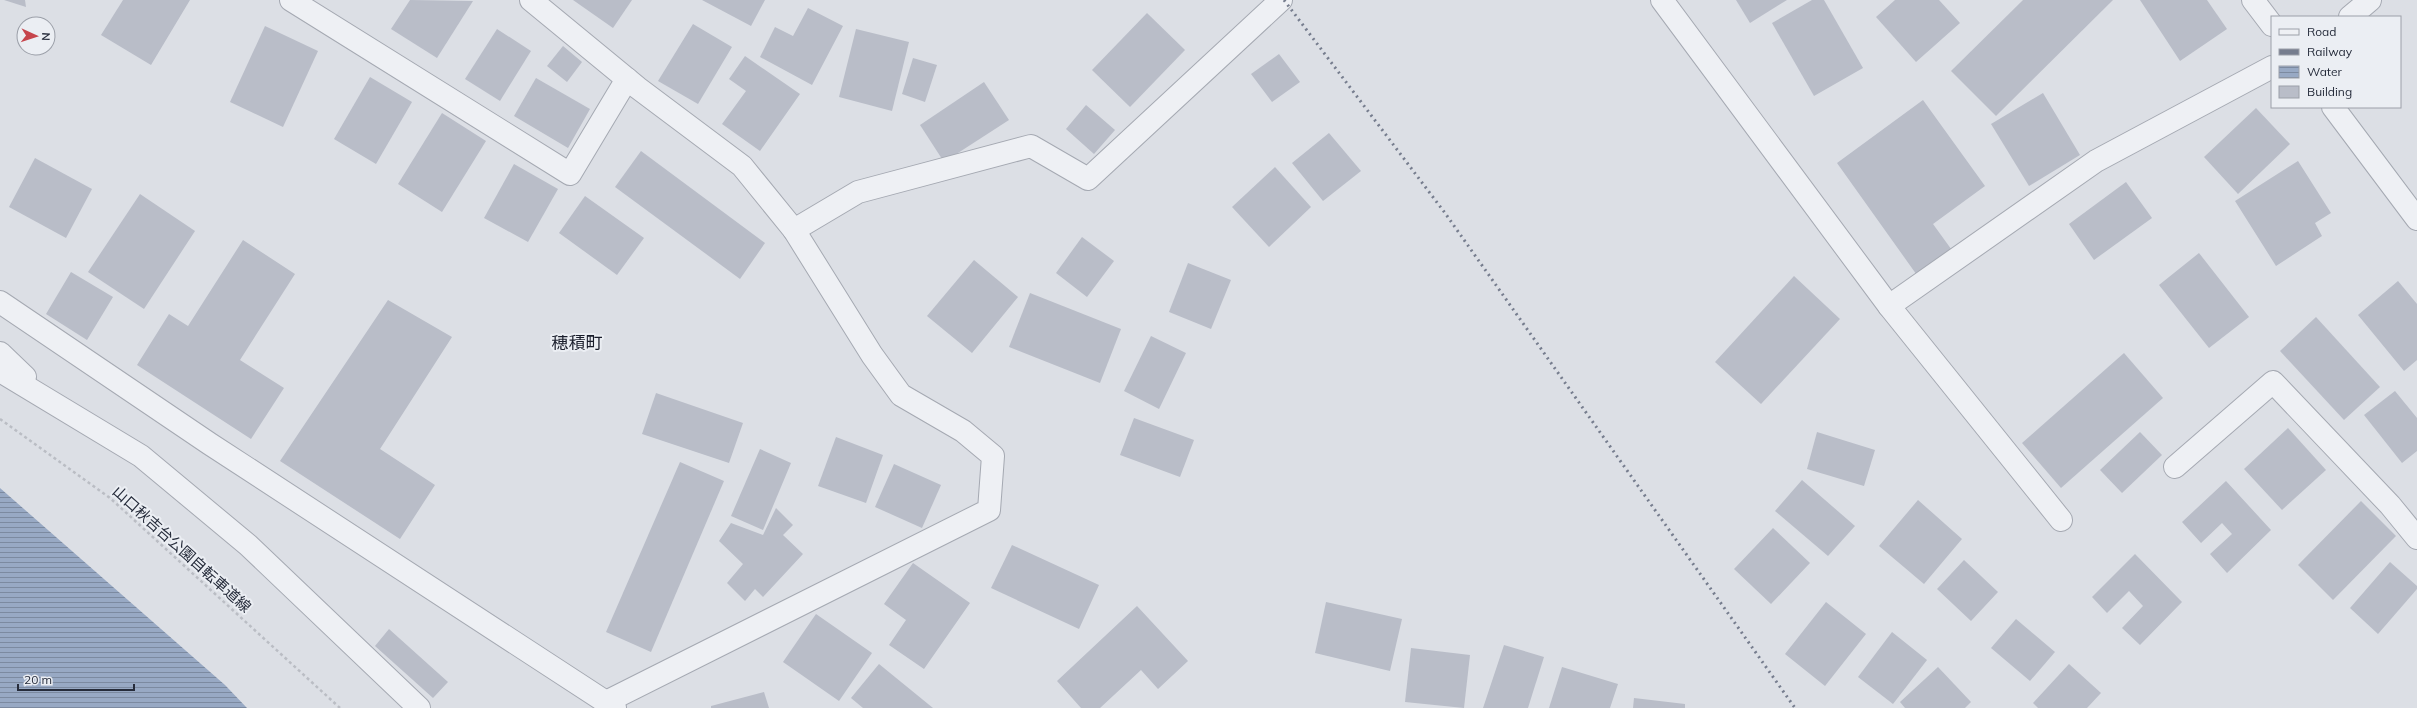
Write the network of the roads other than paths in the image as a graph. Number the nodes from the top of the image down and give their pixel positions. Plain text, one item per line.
1 (291, 0) edge
2 (531, 0) edge
3 (1281, 0) edge
4 (1662, 0) edge
5 (2253, 0) edge
6 (2370, 0) edge
7 (2351, 16) edge
8 (2271, 24) edge
9 (2271, 68) edge
10 (627, 79) junction
11 (2334, 108) edge
12 (2417, 219) edge
13 (794, 230) junction
14 (0, 302) edge
15 (1889, 306) junction
16 (0, 353) edge
17 (0, 371) edge
18 (48, 398) junction
19 (2175, 467) dead end
20 (2061, 520) dead end
21 (2417, 538) edge
22 (611, 705) edge
23 (419, 708) edge

1 - 10 street
2 - 10 street
3 - 13 street
4 - 15 street
5 - 8 street
6 - 7 street
9 - 15 street
10 - 13 street
11 - 12 street
13 - 22 street
14 - 22 street
15 - 20 street
16 - 18 street
17 - 18 street
18 - 23 street
19 - 21 street

